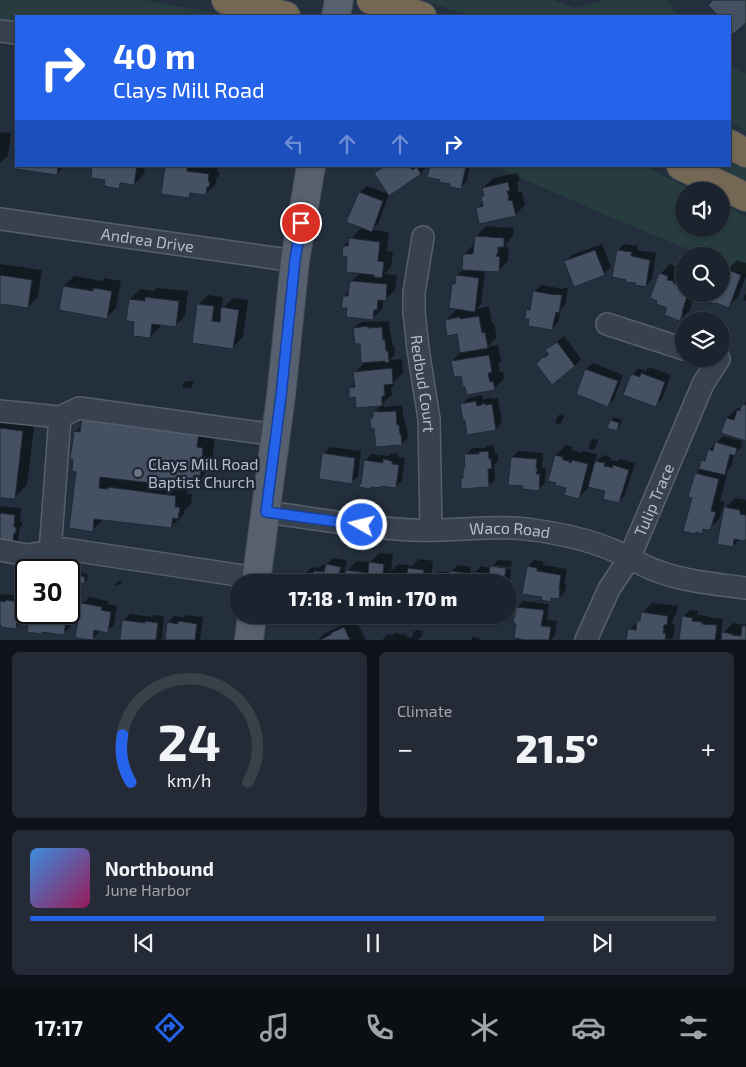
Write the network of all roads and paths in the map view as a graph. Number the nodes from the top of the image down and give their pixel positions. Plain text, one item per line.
1 (226, 0) edge
2 (339, 0) edge
3 (371, 0) edge
4 (411, 13) edge
5 (279, 14) edge
6 (336, 15) edge
7 (0, 31) edge
8 (15, 34) edge
9 (731, 145) edge
10 (746, 153) edge
11 (311, 167) edge
12 (683, 167) edge
13 (746, 197) edge
14 (0, 219) edge
15 (423, 237) dead end
16 (295, 260) junction
17 (607, 324) dead end
18 (675, 346) edge
19 (714, 367) edge
20 (0, 411) edge
21 (60, 417) junction
22 (276, 435) junction
23 (266, 512) junction
24 (431, 530) junction
25 (0, 550) edge
26 (50, 552) junction
27 (629, 559) junction
28 (258, 574) edge
29 (229, 575) edge
30 (746, 588) edge
31 (251, 624) edge
32 (249, 640) edge
33 (586, 640) edge

1 - 5 highway
2 - 6 main road
3 - 4 highway
7 - 8 street
9 - 10 highway
11 - 16 main road
12 - 13 highway
14 - 16 street, Andrea Drive
15 - 24 street, Redbud Court
16 - 22 main road
17 - 18 street
19 - 27 street, Tulip Trace
20 - 21 street
21 - 22 street
21 - 26 street
22 - 23 main road
23 - 24 street, Waco Road
23 - 28 main road
24 - 27 street, Waco Road
25 - 26 street
26 - 29 street
27 - 30 street, Waco Road
27 - 33 street, Tulip Trace
31 - 32 main road

